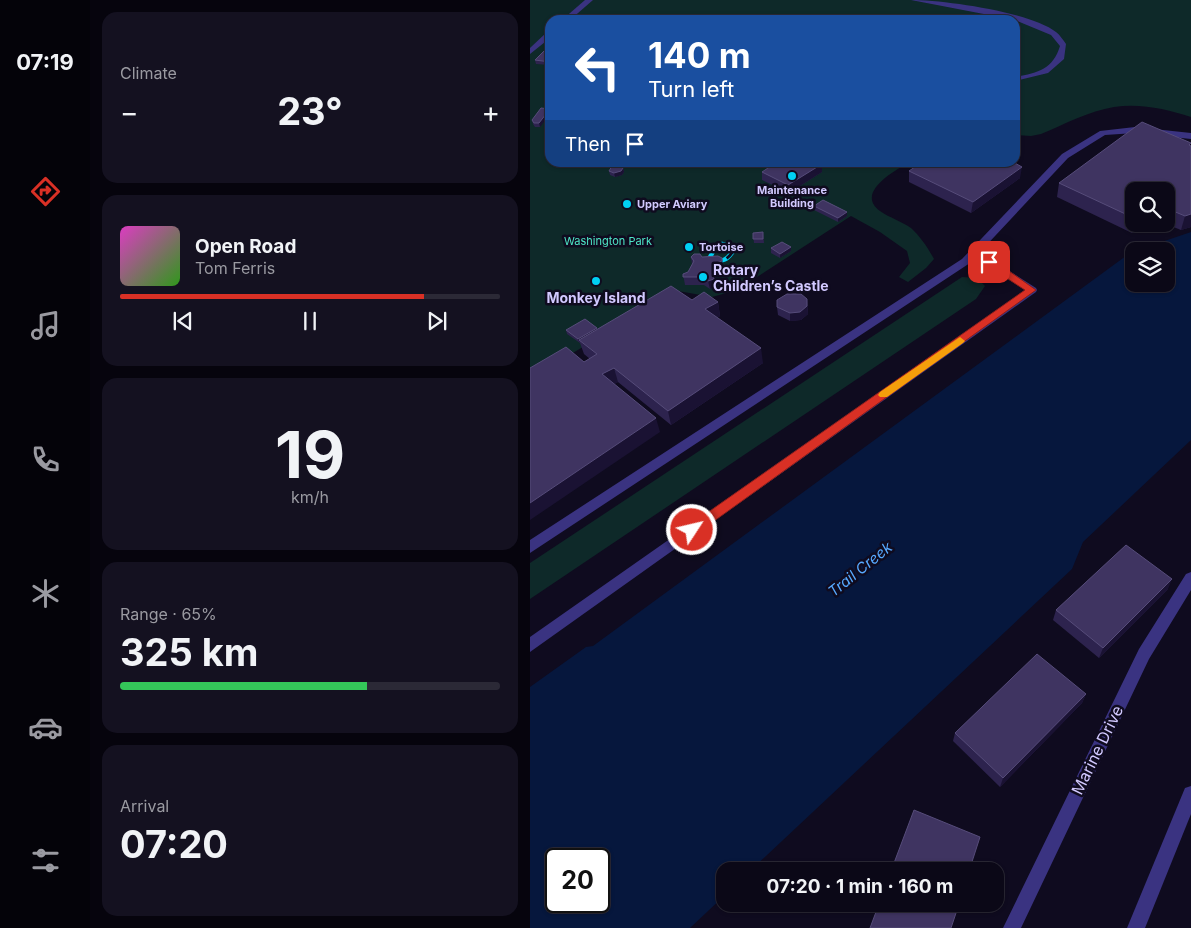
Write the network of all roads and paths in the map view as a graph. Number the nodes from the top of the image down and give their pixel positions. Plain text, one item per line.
1 (589, 0) edge
2 (915, 0) edge
3 (572, 15) edge
4 (1001, 15) edge
5 (1020, 20) edge
6 (545, 38) edge
7 (530, 52) edge
8 (1020, 78) edge
9 (1191, 136) edge
10 (974, 252) junction
11 (530, 546) edge
12 (1191, 578) edge
13 (530, 645) edge
14 (1191, 794) edge
15 (1012, 928) edge
16 (1136, 928) edge

1 - 3 street
2 - 4 street
5 - 8 street
6 - 7 street
9 - 10 street
10 - 11 street
10 - 13 street
12 - 15 street, Marine Drive
14 - 16 street

